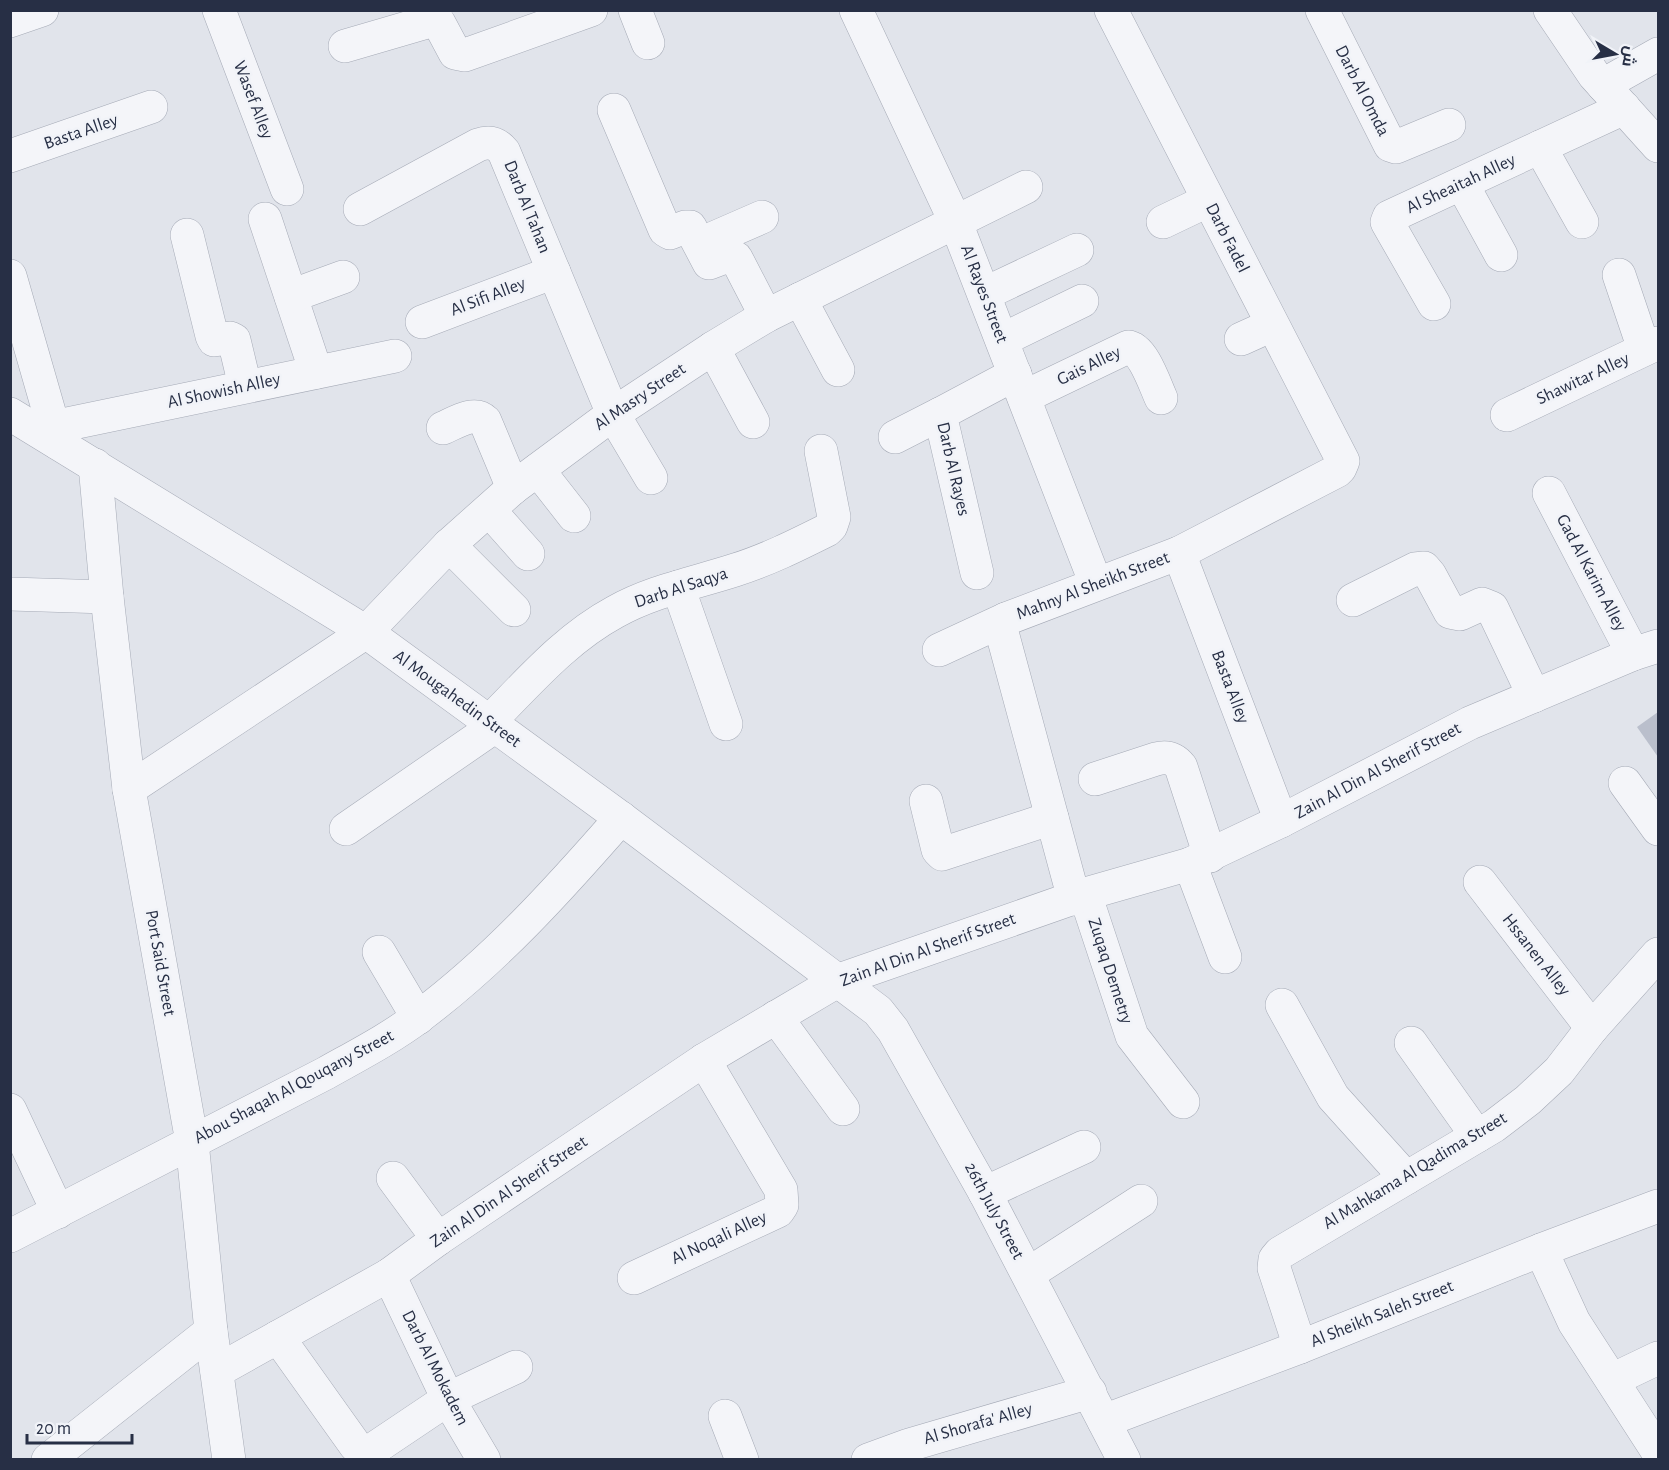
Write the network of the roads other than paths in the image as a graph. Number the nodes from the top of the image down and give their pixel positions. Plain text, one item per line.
1 (42, 10) edge
2 (219, 10) edge
3 (635, 10) edge
4 (856, 10) edge
5 (1111, 10) edge
6 (1322, 10) edge
7 (1550, 10) edge
8 (589, 11) edge
9 (429, 15) edge
10 (10, 21) edge
11 (648, 43) dead end
12 (345, 46) dead end
13 (1659, 54) edge
14 (1614, 97) junction
15 (151, 108) dead end
16 (614, 110) dead end
17 (1449, 125) dead end
18 (1659, 146) edge
19 (1540, 147) junction
20 (10, 156) edge
21 (1462, 184) junction
22 (1026, 187) dead end
23 (287, 189) dead end
24 (1208, 201) junction
25 (360, 209) dead end
26 (762, 217) dead end
27 (265, 219) dead end
28 (1163, 222) dead end
29 (1582, 222) dead end
30 (956, 223) junction
31 (187, 236) dead end
32 (700, 244) junction
33 (1077, 250) dead end
34 (1501, 255) dead end
35 (554, 272) junction
36 (1619, 275) dead end
37 (10, 276) edge
38 (343, 277) dead end
39 (984, 294) junction
40 (291, 296) junction
41 (800, 299) junction
42 (1082, 301) dead end
43 (1434, 304) dead end
44 (766, 316) junction
45 (422, 322) dead end
46 (1272, 325) junction
47 (1241, 339) dead end
48 (1002, 340) junction
49 (1651, 346) edge
50 (713, 348) junction
51 (395, 356) dead end
52 (838, 370) dead end
53 (316, 372) junction
54 (245, 386) junction
55 (1019, 386) junction
56 (1161, 398) dead end
57 (10, 414) edge
58 (613, 414) junction
59 (940, 414) junction
60 (1507, 414) dead end
61 (753, 422) dead end
62 (443, 428) dead end
63 (56, 435) junction
64 (895, 437) dead end
65 (822, 451) dead end
66 (95, 465) junction
67 (1342, 465) joint
68 (651, 478) dead end
69 (525, 479) junction
70 (1549, 493) dead end
71 (489, 510) junction
72 (861, 515) dead end
73 (574, 516) dead end
74 (827, 530) junction
75 (449, 545) junction
76 (1179, 553) junction
77 (528, 554) dead end
78 (977, 573) dead end
79 (1096, 584) junction
80 (678, 587) junction
81 (10, 594) edge
82 (107, 597) junction
83 (1353, 600) dead end
84 (514, 610) dead end
85 (1005, 619) junction
86 (366, 632) junction
87 (939, 650) dead end
88 (1646, 650) edge
89 (1534, 696) junction
90 (726, 724) dead end
91 (491, 725) junction
92 (1095, 779) dead end
93 (1626, 783) dead end
94 (129, 789) junction
95 (926, 801) dead end
96 (621, 818) junction
97 (1052, 818) junction
98 (1281, 821) junction
99 (346, 829) dead end
100 (1659, 829) edge
101 (1200, 860) junction
102 (1480, 882) dead end
103 (1079, 897) junction
104 (380, 952) dead end
105 (1659, 954) edge
106 (1225, 957) dead end
107 (839, 980) junction
108 (1282, 1005) dead end
109 (776, 1017) junction
110 (418, 1018) junction
111 (1592, 1028) junction
112 (1412, 1043) dead end
113 (704, 1060) junction
114 (1183, 1102) dead end
115 (843, 1109) dead end
116 (10, 1110) edge
117 (1477, 1136) junction
118 (192, 1142) junction
119 (1084, 1147) dead end
120 (393, 1178) dead end
121 (1406, 1178) junction
122 (985, 1193) junction
123 (1141, 1201) dead end
124 (1659, 1206) edge
125 (58, 1212) junction
126 (10, 1236) edge
127 (438, 1239) junction
128 (1541, 1250) junction
129 (1028, 1274) junction
130 (389, 1275) junction
131 (634, 1278) dead end
132 (212, 1331) junction
133 (278, 1337) junction
134 (1300, 1347) junction
135 (1659, 1358) edge
136 (516, 1367) dead end
137 (217, 1371) junction
138 (1612, 1380) junction
139 (1090, 1392) junction
140 (448, 1399) junction
141 (725, 1416) dead end
142 (1104, 1421) junction
143 (1659, 1452) edge
144 (58, 1457) edge
145 (229, 1460) edge
146 (484, 1460) edge
147 (742, 1460) edge
148 (868, 1460) edge
149 (1125, 1460) edge

1 - 10 street
2 - 23 street, Wasef Alley
3 - 11 street
4 - 30 street, Al Rayes Street
5 - 24 street, Darb Fadel
6 - 17 street, Darb Al Omda
7 - 14 street
8 - 9 street
9 - 12 street
13 - 14 street, Al Sheaitah Alley
14 - 18 street
14 - 19 street, Al Sheaitah Alley
15 - 20 street, Basta Alley
16 - 32 street
19 - 21 street, Al Sheaitah Alley
19 - 29 street
21 - 34 street
21 - 43 street, Al Sheaitah Alley
22 - 30 street, Al Masry Street
24 - 28 street
24 - 46 street, Darb Fadel
25 - 35 street, Darb Al Tahan
26 - 32 street
27 - 40 street
30 - 39 street, Al Rayes Street
30 - 41 street, Al Masry Street
31 - 54 street
32 - 44 street
33 - 39 street
35 - 45 street, Al Sifi Alley
35 - 58 street, Darb Al Tahan
36 - 49 street
37 - 63 street
38 - 40 street
39 - 48 street, Al Rayes Street
40 - 53 street
41 - 44 street, Al Masry Street
41 - 52 street
42 - 48 street
44 - 50 street, Al Masry Street
46 - 47 street
46 - 67 street, Darb Fadel
48 - 55 street, Al Rayes Street
49 - 60 street, Shawitar Alley
50 - 58 street, Al Masry Street
50 - 61 street
51 - 53 street, Al Showish Alley
53 - 54 street, Al Showish Alley
54 - 63 street, Al Showish Alley
55 - 56 street, Gais Alley
55 - 59 street, Darb Al Rayes
55 - 79 street, Al Rayes Street
57 - 63 street, Al Mougahedin Street
58 - 68 street, Darb Al Tahan
58 - 69 street, Al Masry Street
59 - 64 street
59 - 78 street, Darb Al Rayes
62 - 69 street
63 - 66 street, Al Mougahedin Street
65 - 74 street
66 - 82 street, Port Said Street
66 - 86 street, Al Mougahedin Street
67 - 76 street, Mahny Al Sheikh Street
69 - 71 street, Al Masry Street
69 - 73 street
70 - 88 street, Gad Al Karim Alley
71 - 75 street, Al Masry Street
71 - 77 street
72 - 74 street, Darb Al Saqya
74 - 80 street, Darb Al Saqya
75 - 84 street
75 - 86 street, Al Masry Street
76 - 79 street, Mahny Al Sheikh Street
76 - 98 street, Basta Alley
79 - 85 street, Mahny Al Sheikh Street
80 - 90 street
80 - 91 street, Darb Al Saqya
81 - 82 street
82 - 94 street, Port Said Street
83 - 89 street
85 - 87 street
85 - 97 street, Mahny Al Sheikh Street
86 - 91 street, Al Mougahedin Street
86 - 94 street, Al Masry Street
88 - 89 street, Zain Al Din Al Sherif Street
89 - 98 street, Zain Al Din Al Sherif Street
91 - 96 street, Al Mougahedin Street
91 - 99 street, Darb Al Saqya
92 - 101 street
93 - 100 street
94 - 118 street, Port Said Street
95 - 97 street
96 - 107 street, Al Mougahedin Street
96 - 110 street, Abou Shaqah Al Qouqany Street
97 - 103 street, Mahny Al Sheikh Street
98 - 101 street, Zain Al Din Al Sherif Street
101 - 103 street, Zain Al Din Al Sherif Street
101 - 106 street
102 - 111 street, Hssanen Alley
103 - 107 street, Zain Al Din Al Sherif Street
103 - 114 street, Zuqaq Demetry
104 - 110 street
105 - 111 street, Al Mahkama Al Qadima Street
107 - 109 street, Zain Al Din Al Sherif Street
107 - 122 street, 26th July Street
108 - 121 street
109 - 113 street, Zain Al Din Al Sherif Street
109 - 115 street
110 - 118 street, Abou Shaqah Al Qouqany Street
111 - 117 street, Al Mahkama Al Qadima Street
112 - 117 street
113 - 127 street, Zain Al Din Al Sherif Street
113 - 131 street, Al Noqali Alley
116 - 125 street
117 - 121 street, Al Mahkama Al Qadima Street
118 - 125 street, Abou Shaqah Al Qouqany Street
118 - 132 street, Port Said Street
119 - 122 street
120 - 127 street
121 - 134 street, Al Mahkama Al Qadima Street
122 - 129 street, 26th July Street
123 - 129 street
124 - 128 street, Al Sheikh Saleh Street
125 - 126 street, Abou Shaqah Al Qouqany Street
127 - 130 street, Zain Al Din Al Sherif Street
128 - 134 street, Al Sheikh Saleh Street
128 - 138 street
129 - 139 street, 26th July Street
130 - 133 street, Zain Al Din Al Sherif Street
130 - 140 street, Darb Al Mokadem
132 - 137 street, Port Said Street
132 - 144 street
133 - 137 street, Zain Al Din Al Sherif Street
133 - 140 street
134 - 142 street, Al Sheikh Saleh Street
135 - 138 street
136 - 140 street
137 - 145 street, Port Said Street
138 - 143 street
139 - 142 street, 26th July Street
139 - 148 street, Al Shorafa' Alley
140 - 146 street, Darb Al Mokadem
141 - 147 street
142 - 149 street, 26th July Street

